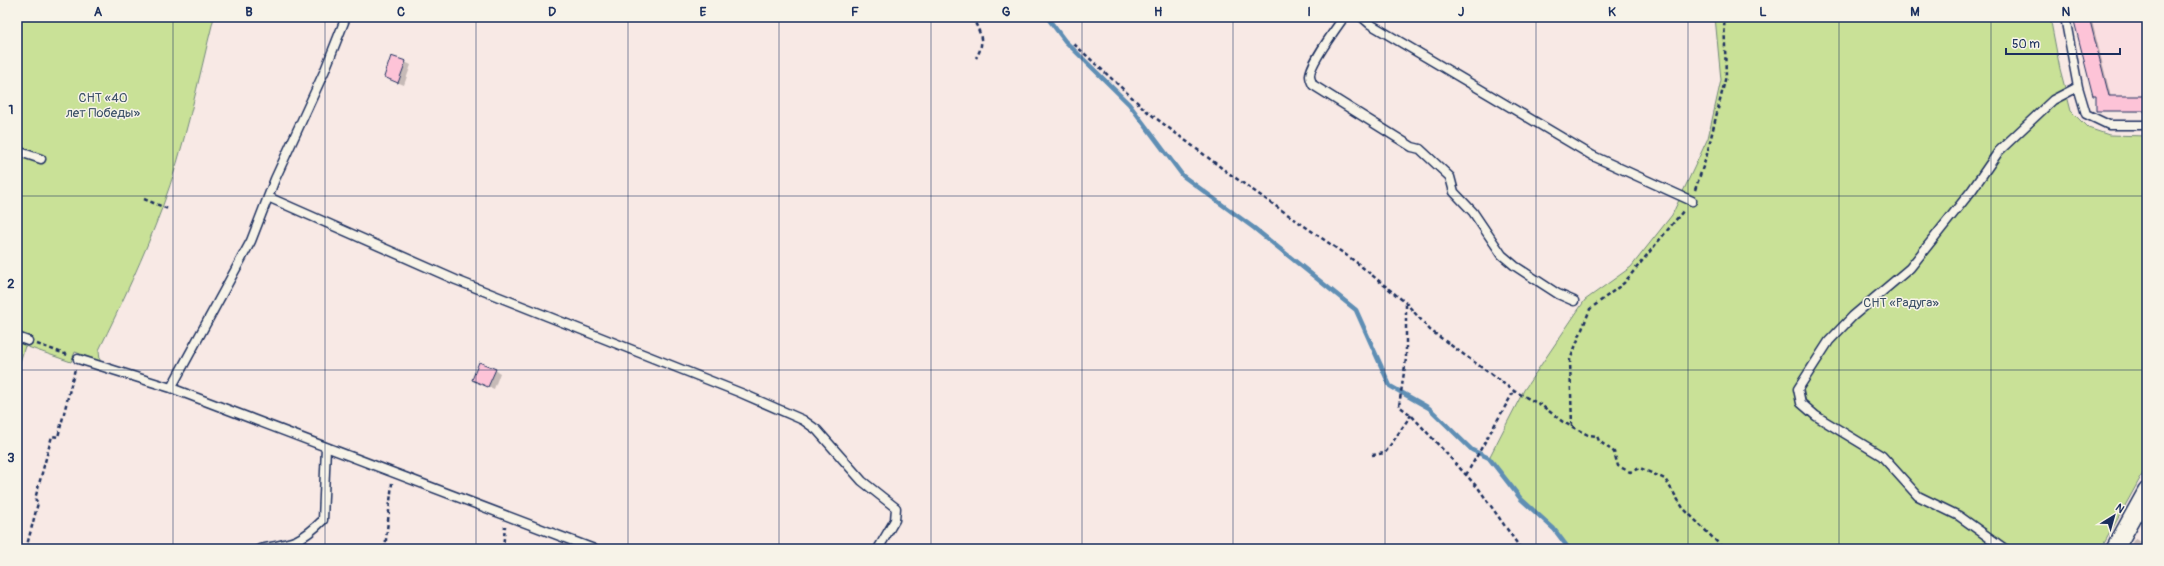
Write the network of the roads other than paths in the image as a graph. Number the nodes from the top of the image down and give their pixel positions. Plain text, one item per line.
1 (346, 17) edge
2 (1344, 17) edge
3 (1362, 17) edge
4 (2065, 17) edge
5 (2078, 87) junction
6 (2147, 125) edge
7 (17, 151) edge
8 (41, 159) dead end
9 (268, 197) junction
10 (1692, 201) road end
11 (1574, 300) dead end
12 (17, 337) edge
13 (28, 341) road end
14 (78, 359) road end
15 (171, 388) junction
16 (326, 446) junction
17 (2147, 491) edge
18 (260, 549) edge
19 (594, 549) edge
20 (878, 549) edge
21 (2005, 549) edge
22 (2115, 549) edge

1 - 9 lane
2 - 11 lane
3 - 10 lane
4 - 5 lane
5 - 6 lane
5 - 21 lane
7 - 8 lane
9 - 15 lane
9 - 20 lane
12 - 13 lane
14 - 15 lane
15 - 16 lane
16 - 18 lane
16 - 19 lane
17 - 22 street

